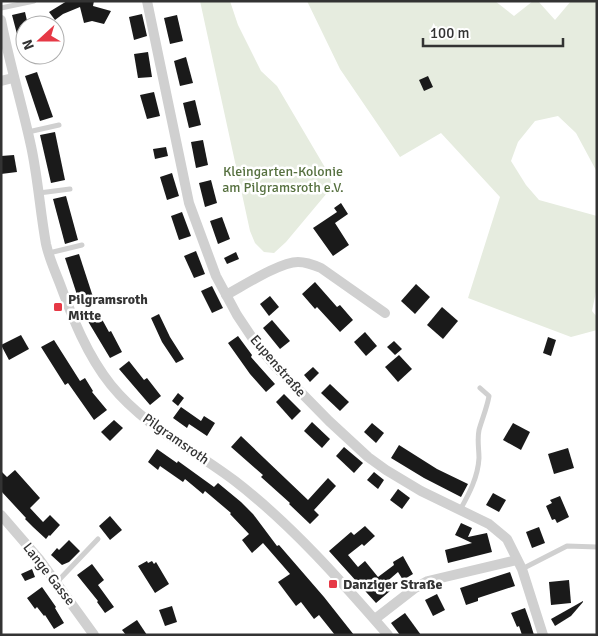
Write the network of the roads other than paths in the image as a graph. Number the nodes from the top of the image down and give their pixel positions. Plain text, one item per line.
1 (34, 1) edge
2 (147, 1) edge
3 (1, 8) edge
4 (1, 20) edge
5 (13, 78) junction
6 (1, 81) edge
7 (58, 125) dead end
8 (28, 132) junction
9 (70, 188) dead end
10 (39, 194) junction
11 (82, 245) dead end
12 (49, 254) junction
13 (226, 295) junction
14 (385, 314) dead end
15 (480, 388) dead end
16 (460, 511) junction
17 (1, 515) edge
18 (98, 539) dead end
19 (597, 547) edge
20 (519, 565) junction
21 (56, 582) junction
22 (375, 619) junction
23 (94, 635) edge
24 (388, 635) edge
25 (543, 635) edge

1 - 3 lane
2 - 13 street, Eupenstraße
4 - 5 street, Pilgramsroth
5 - 6 street
5 - 8 street, Pilgramsroth
7 - 8 lane
8 - 10 street, Pilgramsroth
9 - 10 lane
10 - 12 street, Pilgramsroth
11 - 12 lane
12 - 22 street, Pilgramsroth
13 - 14 street
13 - 16 street, Eupenstraße
15 - 16 lane
16 - 20 street, Eupenstraße
17 - 21 street, Lange Gasse
18 - 21 lane
19 - 20 lane
20 - 22 street
20 - 25 street, Eupenstraße
21 - 23 street, Lange Gasse
22 - 24 street, Pilgramsroth

